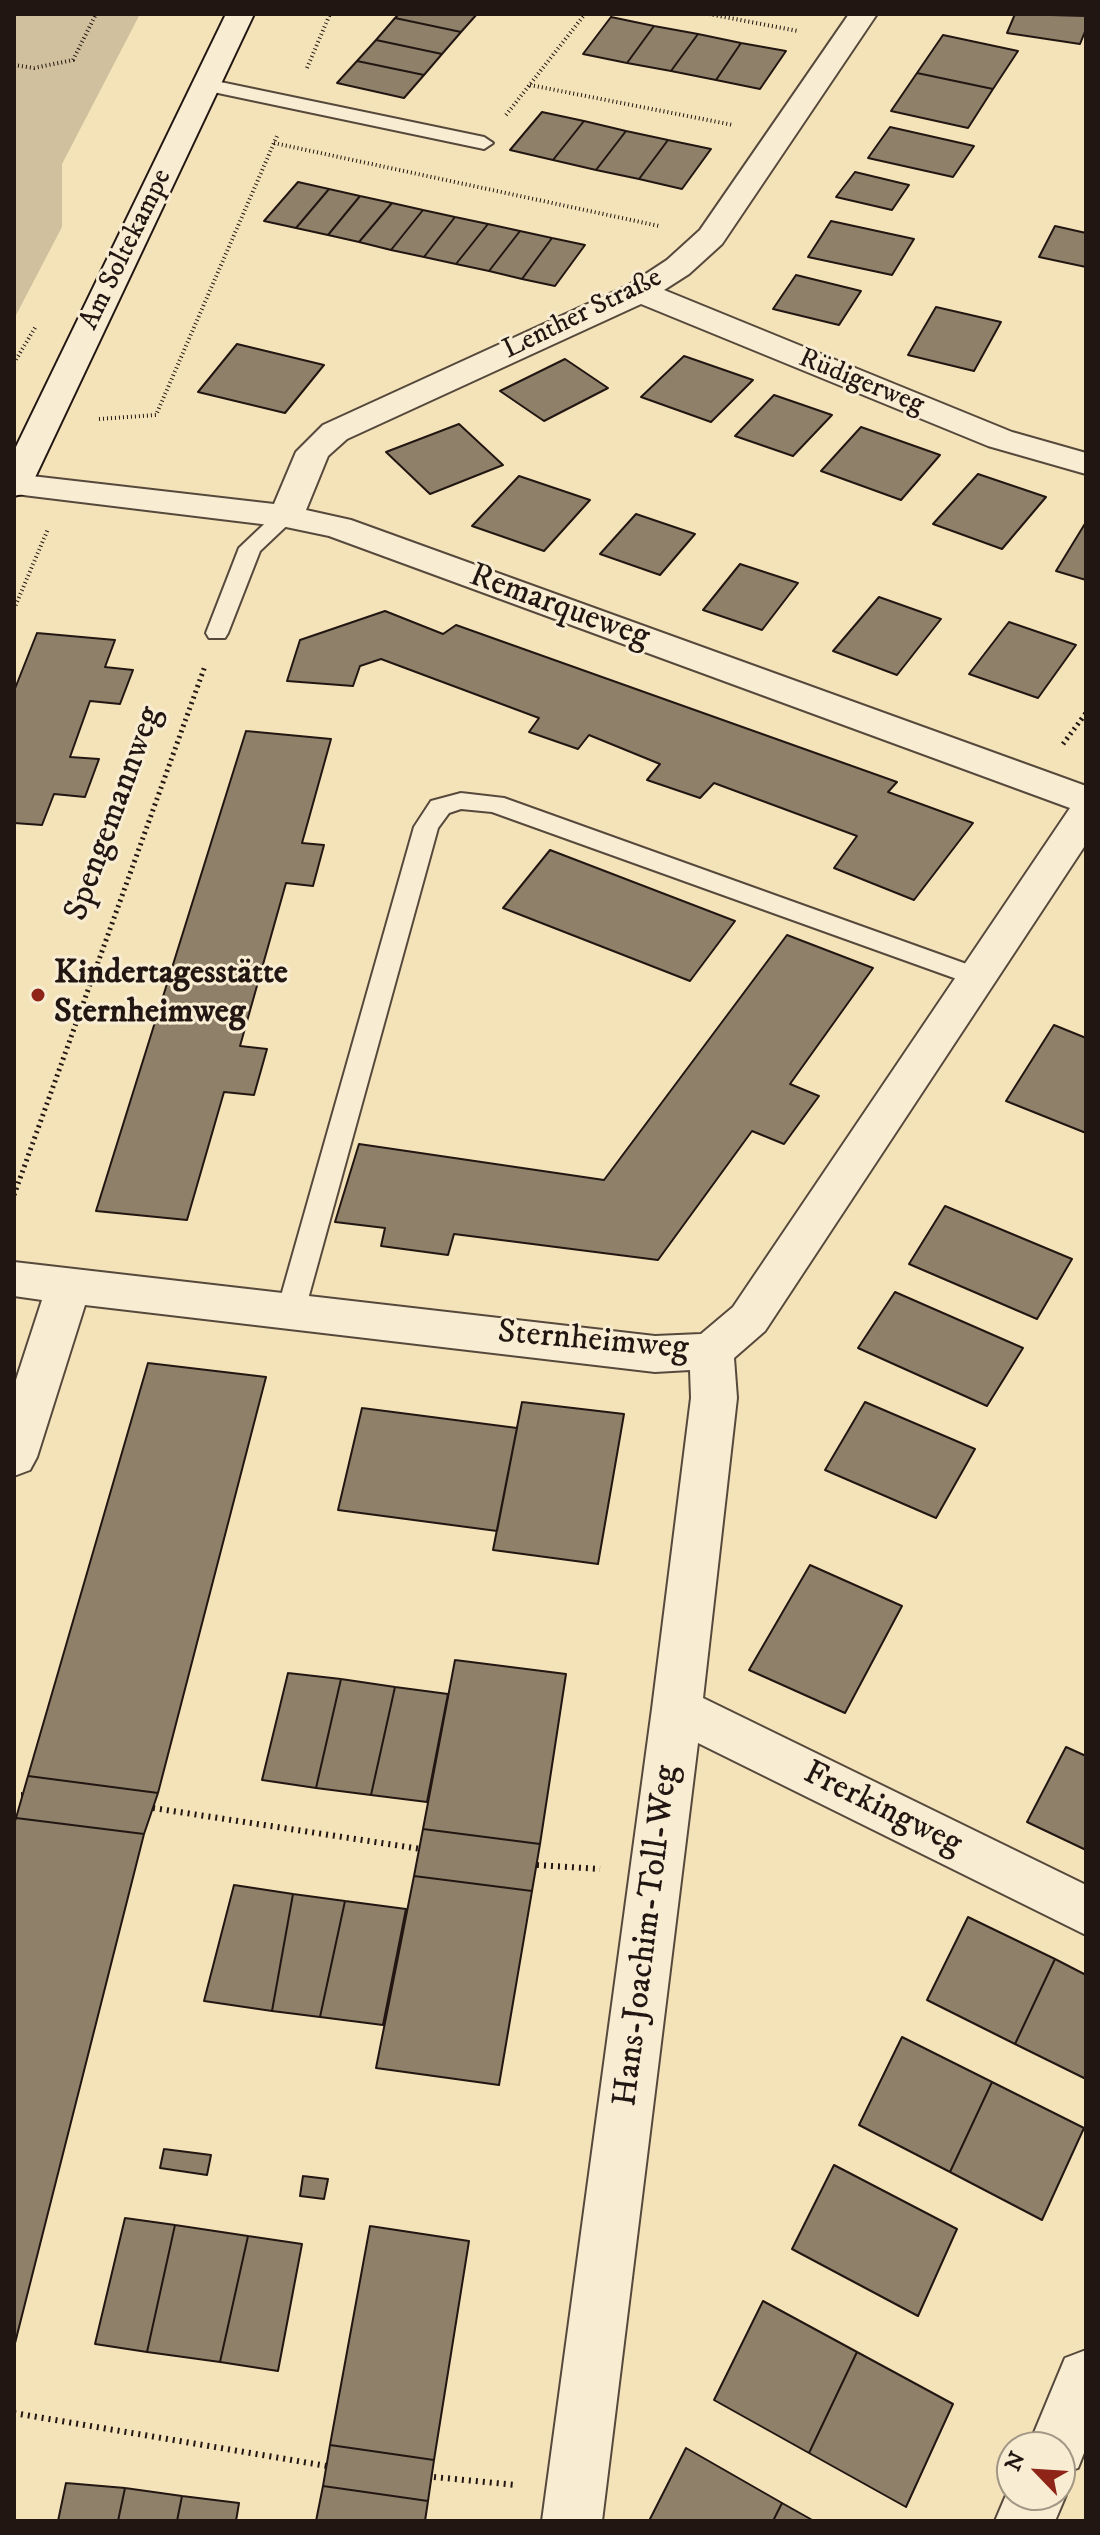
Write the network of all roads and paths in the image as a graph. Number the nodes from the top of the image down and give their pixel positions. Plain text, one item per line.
1 (96, 14) edge
2 (240, 14) edge
3 (330, 14) edge
4 (585, 14) edge
5 (709, 14) edge
6 (863, 14) edge
7 (846, 41) junction
8 (14, 65) edge
9 (206, 85) junction
10 (530, 85) junction
11 (291, 103) junction
12 (781, 134) junction
13 (274, 143) junction
14 (484, 143) junction
15 (453, 181) junction
16 (711, 237) junction
17 (640, 292) junction
18 (101, 420) dead end
19 (1086, 464) edge
20 (15, 485) edge
21 (286, 516) junction
22 (217, 633) joint
23 (1086, 800) edge
24 (1086, 814) edge
25 (977, 977) junction
26 (14, 1195) edge
27 (14, 1279) edge
28 (69, 1285) junction
29 (291, 1310) junction
30 (711, 1351) junction
31 (14, 1457) edge
32 (677, 1709) junction
33 (153, 1808) dead end
34 (421, 1849) dead end
35 (1086, 1911) edge
36 (1086, 2379) edge
37 (14, 2413) edge
38 (1064, 2431) edge
39 (327, 2466) dead end
40 (434, 2477) dead end
41 (574, 2506) edge

1 - 8 path
2 - 9 street, Am Soltekampe
3 - 11 path
4 - 10 path
5 - 7 path
6 - 7 street, Lenther Straße
7 - 12 street, Lenther Straße
9 - 11 lane
9 - 20 street, Am Soltekampe
10 - 12 path
10 - 14 path
11 - 13 path
11 - 14 lane
12 - 16 street, Lenther Straße
13 - 15 path
13 - 18 path
14 - 15 path
15 - 16 path
16 - 17 street, Lenther Straße
17 - 19 street, Rüdigerweg
17 - 21 street, Lenther Straße
20 - 21 street, Remarqueweg
21 - 22 lane
21 - 23 street, Remarqueweg
22 - 26 path, Spengemannweg
24 - 25 street, Sternheimweg
25 - 29 lane
25 - 30 street, Sternheimweg
27 - 28 street, Sternheimweg
28 - 29 street, Sternheimweg
28 - 31 street
29 - 30 street, Sternheimweg
30 - 32 street, Hans-Joachim-Toll-Weg
32 - 35 street, Frerkingweg
32 - 41 street, Hans-Joachim-Toll-Weg
33 - 34 path
36 - 38 street
37 - 39 path
40 - 41 path

